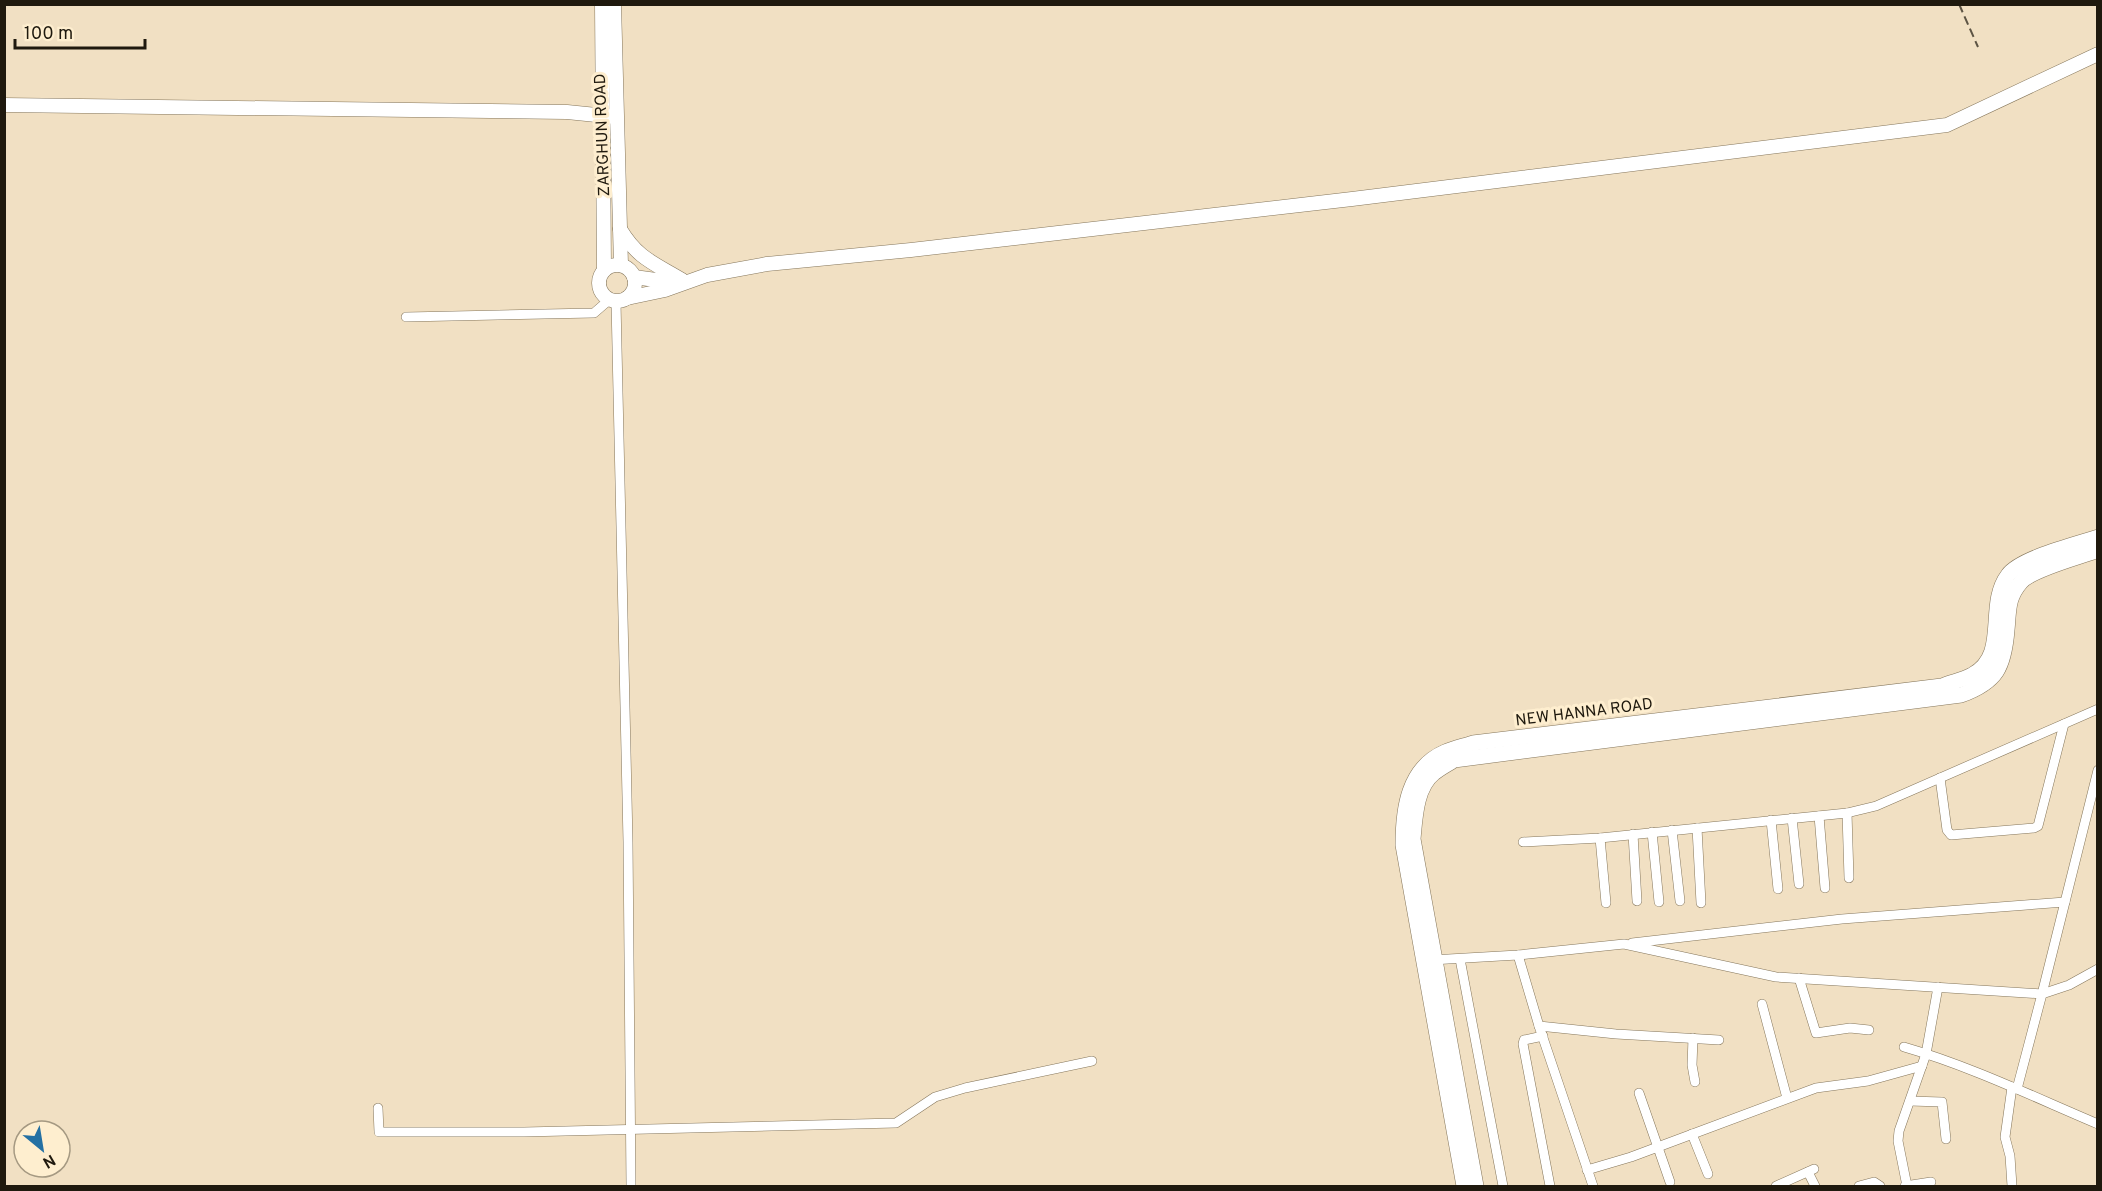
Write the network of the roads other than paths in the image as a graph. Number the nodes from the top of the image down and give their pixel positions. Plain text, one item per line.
1 (602, 4) edge
2 (614, 4) edge
3 (2097, 54) edge
4 (4, 105) edge
5 (610, 117) junction
6 (620, 229) junction
7 (621, 265) junction
8 (604, 270) junction
9 (634, 277) junction
10 (686, 280) junction
11 (617, 300) junction
12 (406, 317) dead end
13 (2097, 537) edge
14 (2097, 550) edge
15 (2097, 709) edge
16 (2064, 724) junction
17 (2097, 770) edge
18 (1940, 778) junction
19 (1847, 813) junction
20 (2087, 813) junction
21 (2097, 813) edge
22 (1819, 816) junction
23 (1792, 818) junction
24 (1771, 820) junction
25 (1696, 828) junction
26 (1672, 830) junction
27 (1652, 832) junction
28 (1633, 834) junction
29 (1600, 838) junction
30 (1523, 842) dead end
31 (1849, 878) dead end
32 (1799, 884) dead end
33 (1825, 888) dead end
34 (1778, 889) dead end
35 (1637, 901) dead end
36 (1680, 901) dead end
37 (1659, 902) dead end
38 (2065, 902) junction
39 (1606, 903) dead end
40 (1701, 903) dead end
41 (1624, 944) junction
42 (1518, 955) junction
43 (1460, 959) junction
44 (1429, 960) junction
45 (2097, 969) edge
46 (1799, 978) junction
47 (1938, 987) junction
48 (2042, 994) junction
49 (1762, 1004) dead end
50 (1539, 1026) junction
51 (1869, 1030) dead end
52 (1543, 1036) junction
53 (1693, 1038) junction
54 (1719, 1040) dead end
55 (1904, 1047) dead end
56 (1926, 1053) junction
57 (1092, 1061) dead end
58 (1922, 1066) junction
59 (1695, 1082) dead end
60 (2014, 1088) junction
61 (1639, 1093) dead end
62 (1787, 1098) junction
63 (1910, 1101) junction
64 (378, 1108) dead end
65 (2097, 1124) edge
66 (630, 1129) junction
67 (1692, 1134) junction
68 (1946, 1139) dead end
69 (1658, 1147) junction
70 (1587, 1170) junction
71 (1708, 1174) dead end
72 (1670, 1182) dead end
73 (1931, 1182) dead end
74 (631, 1186) edge
75 (1464, 1186) edge
76 (1476, 1186) edge
77 (1503, 1186) edge
78 (1550, 1186) edge
79 (1593, 1186) edge
80 (1776, 1186) edge
81 (1815, 1186) edge
82 (1859, 1186) edge
83 (1880, 1186) edge
84 (1906, 1186) edge
85 (2012, 1186) edge

1 - 5 street
2 - 5 street, ZARGHUN ROAD
3 - 10 street
4 - 5 street
5 - 6 street, ZARGHUN ROAD
5 - 8 street
6 - 7 street, ZARGHUN ROAD
6 - 10 street
7 - 8 street
7 - 9 street
8 - 11 street
9 - 10 street
9 - 11 street
10 - 11 street
11 - 12 street
11 - 66 street
13 - 44 main road, NEW HANNA ROAD
14 - 44 main road, NEW HANNA ROAD
15 - 16 street
16 - 18 street
16 - 18 street
17 - 20 street
18 - 19 street
19 - 22 street
19 - 31 street
20 - 21 street
20 - 38 street
22 - 23 street
22 - 33 street
23 - 24 street
23 - 32 street
24 - 25 street
24 - 34 street
25 - 26 street
25 - 40 street
26 - 27 street
26 - 36 street
27 - 28 street
27 - 37 street
28 - 29 street
28 - 35 street
29 - 30 street
29 - 39 street
38 - 41 street
38 - 48 street
41 - 42 street
41 - 46 street
42 - 43 street
42 - 50 street
43 - 44 street
43 - 77 street
44 - 75 main road, NEW HANNA ROAD
44 - 76 main road, NEW HANNA ROAD
45 - 48 street
46 - 47 street
46 - 51 street
47 - 48 street
47 - 56 street
48 - 60 street
49 - 62 street
50 - 52 street
50 - 53 street
52 - 70 street
52 - 78 street
53 - 54 street
53 - 59 street
55 - 56 street
56 - 58 street
56 - 60 street
57 - 66 street
58 - 62 street
58 - 63 street
60 - 65 street
60 - 85 street
61 - 69 street
62 - 67 street
63 - 68 street
63 - 84 street
64 - 66 street
66 - 74 street
67 - 69 street
67 - 71 street
69 - 70 street
69 - 72 street
70 - 79 street
73 - 84 street
80 - 81 street
82 - 83 street

